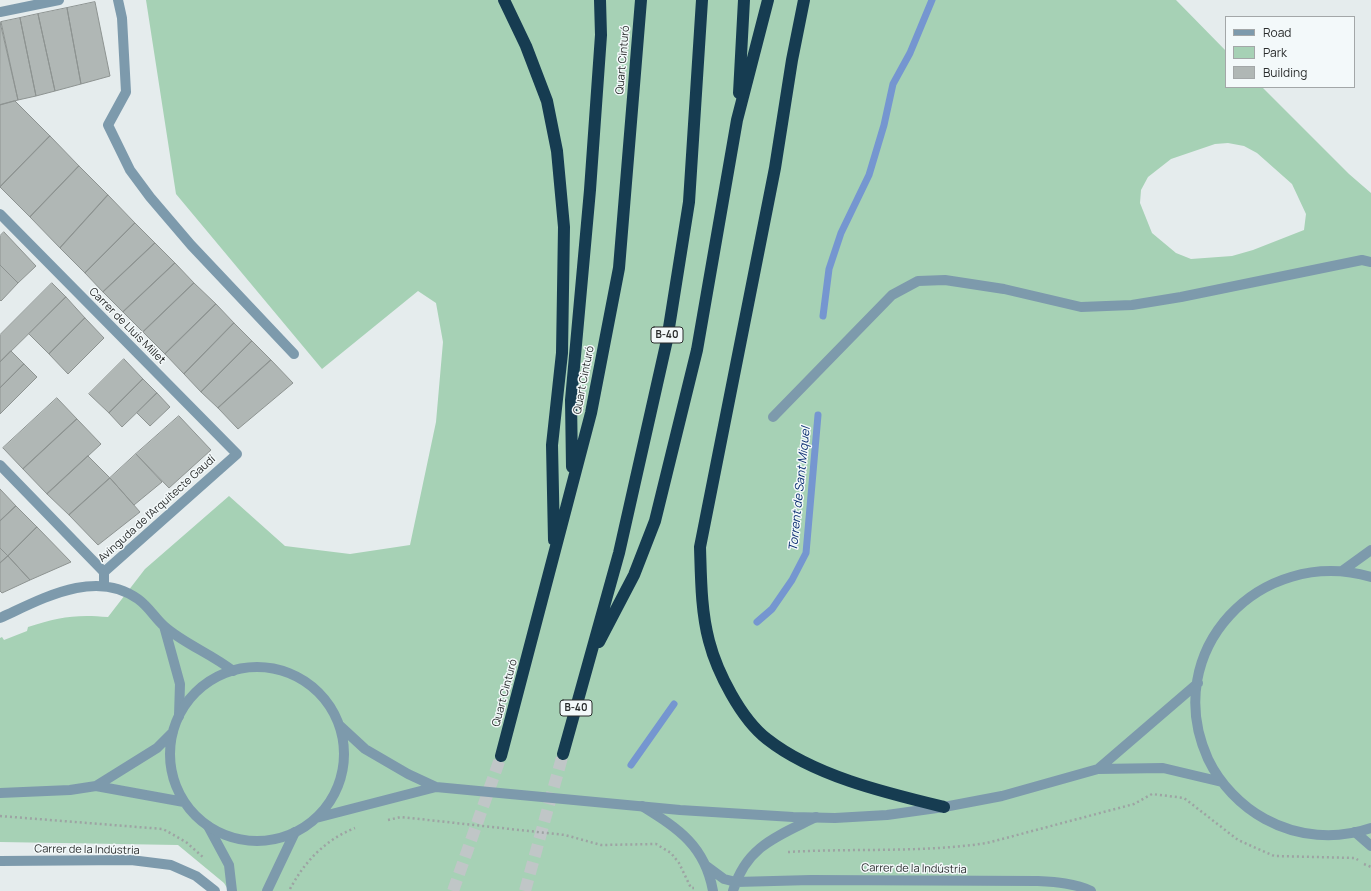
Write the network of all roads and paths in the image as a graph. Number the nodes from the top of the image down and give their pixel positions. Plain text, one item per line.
1 (59, 0) edge
2 (118, 0) edge
3 (504, 0) edge
4 (600, 0) edge
5 (641, 0) edge
6 (702, 0) edge
7 (744, 0) edge
8 (768, 0) edge
9 (804, 0) edge
10 (0, 12) edge
11 (737, 120) junction
12 (1, 218) edge
13 (1371, 262) edge
14 (294, 354) dead end
15 (773, 417) dead end
16 (237, 454) joint
17 (0, 465) edge
18 (572, 484) junction
19 (1371, 550) edge
20 (554, 556) junction
21 (1342, 571) junction
22 (104, 572) junction
23 (1371, 577) edge
24 (104, 586) junction
25 (0, 618) edge
26 (164, 626) junction
27 (588, 663) junction
28 (233, 671) junction
29 (1198, 683) junction
30 (179, 716) junction
31 (339, 725) junction
32 (173, 732) junction
33 (563, 754) tunnel mouth
34 (502, 756) tunnel mouth
35 (1098, 769) junction
36 (1222, 782) junction
37 (96, 786) junction
38 (436, 787) junction
39 (0, 793) edge
40 (184, 802) junction
41 (642, 806) junction
42 (944, 807) junction
43 (0, 816) edge
44 (316, 818) junction
45 (816, 818) junction
46 (381, 821) dead end
47 (208, 826) junction
48 (360, 826) dead end
49 (1371, 828) edge
50 (295, 832) junction
51 (1355, 832) junction
52 (1371, 846) edge
53 (784, 853) dead end
54 (205, 859) dead end
55 (0, 861) edge
56 (705, 865) junction
57 (1371, 867) edge
58 (734, 886) edge
59 (691, 889) edge
60 (712, 890) edge
61 (215, 891) edge
62 (232, 891) edge
63 (267, 891) edge
64 (289, 891) edge
65 (1091, 891) edge

1 - 10 street
2 - 14 street
3 - 20 highway
4 - 18 highway
5 - 18 highway, Quart Cinturó
6 - 27 highway, B-40
7 - 11 highway
8 - 11 highway
9 - 42 highway
11 - 27 highway
12 - 16 street, Carrer de Lluís Millet
13 - 15 street
16 - 22 street, Avinguda de l'Arquitecte Gaudí
17 - 22 street
18 - 20 highway, Quart Cinturó
19 - 21 street
20 - 34 highway, Quart Cinturó
21 - 23 street
21 - 29 street
22 - 24 street, Avinguda de l'Arquitecte Gaudí
24 - 25 street
24 - 26 street
26 - 28 street
26 - 30 street
27 - 33 highway, B-40
28 - 30 street
28 - 31 street
29 - 35 street
29 - 36 street
30 - 32 street
31 - 38 street
31 - 44 street
32 - 37 street
32 - 40 street
35 - 36 street
35 - 42 street
36 - 51 street
37 - 39 street
37 - 40 street
38 - 41 street
38 - 44 street
40 - 47 street
41 - 45 street
41 - 56 street
42 - 45 street
43 - 54 path
44 - 50 street
45 - 58 street
46 - 59 path
47 - 50 street
47 - 62 street
48 - 64 path
49 - 51 street
50 - 63 street
51 - 52 street
53 - 57 path
55 - 61 street, Carrer de la Indústria
56 - 58 street
56 - 60 street
58 - 65 street, Carrer de la Indústria
59 - 60 path

